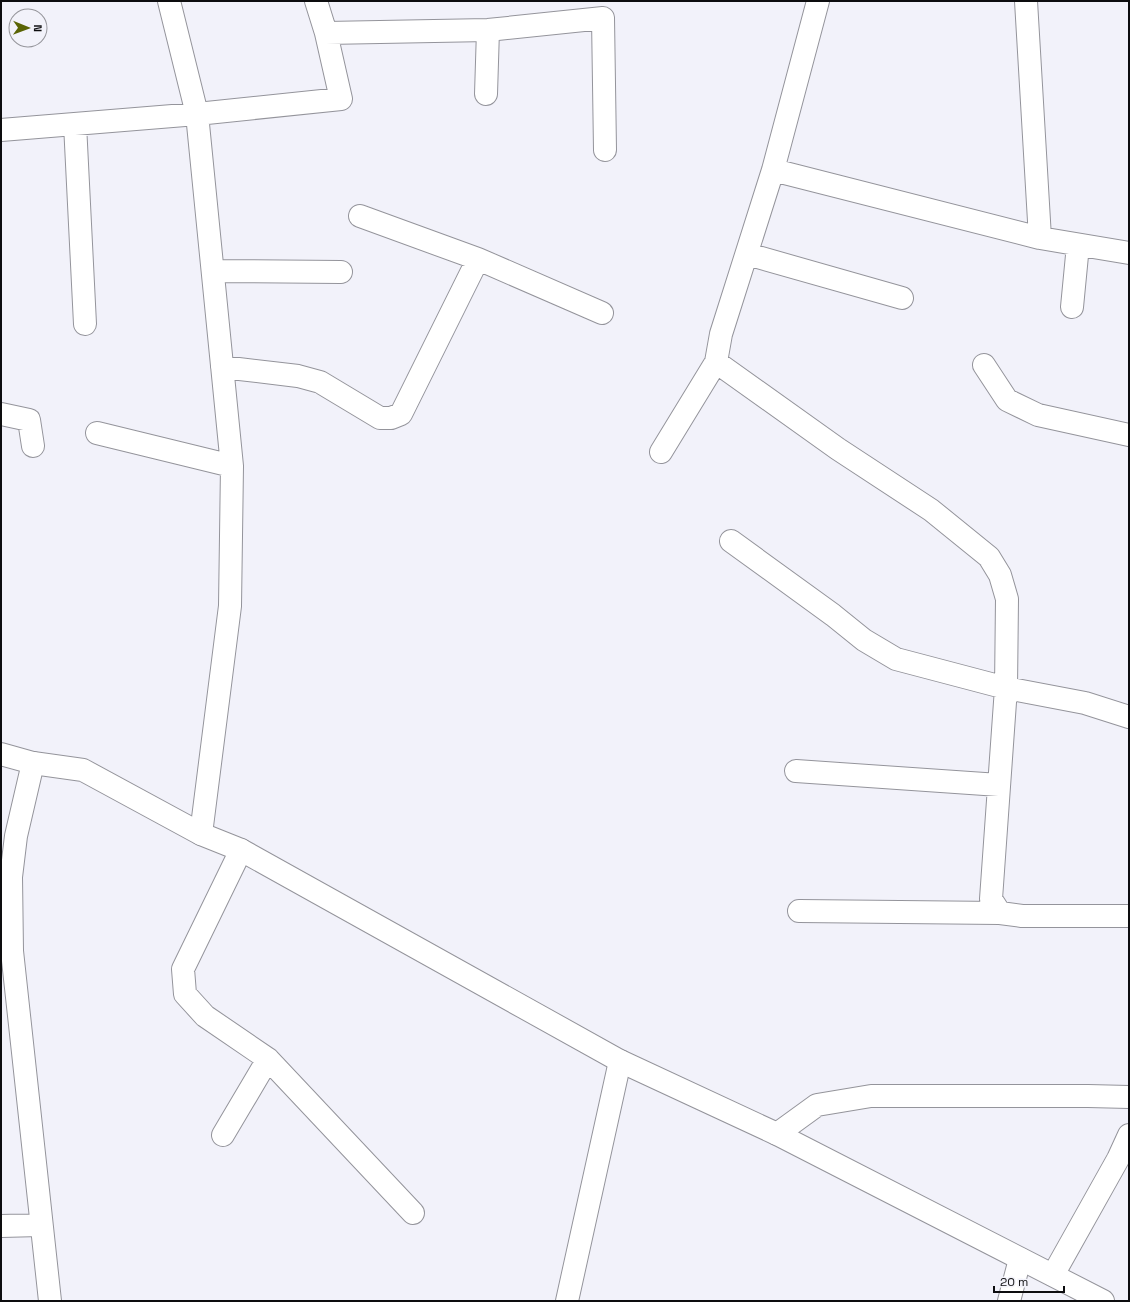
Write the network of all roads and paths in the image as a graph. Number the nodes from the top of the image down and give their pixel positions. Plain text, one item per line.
1 (169, 1) edge
2 (316, 1) edge
3 (818, 1) edge
4 (1026, 1) edge
5 (488, 30) junction
6 (326, 33) junction
7 (486, 94) dead end
8 (198, 114) junction
9 (75, 124) junction
10 (1, 130) edge
11 (605, 150) dead end
12 (773, 170) junction
13 (360, 216) dead end
14 (1040, 238) junction
15 (1078, 245) junction
16 (1129, 253) edge
17 (747, 254) junction
18 (478, 259) junction
19 (213, 271) junction
20 (341, 272) dead end
21 (902, 298) dead end
22 (1072, 307) dead end
23 (602, 313) dead end
24 (85, 324) dead end
25 (716, 362) junction
26 (984, 365) dead end
27 (222, 366) junction
28 (1, 414) edge
29 (97, 433) dead end
30 (1129, 435) edge
31 (33, 446) dead end
32 (661, 452) dead end
33 (232, 466) junction
34 (731, 541) dead end
35 (1006, 688) junction
36 (1129, 717) edge
37 (1, 754) edge
38 (33, 763) junction
39 (796, 771) dead end
40 (999, 785) junction
41 (201, 834) junction
42 (241, 850) junction
43 (799, 911) dead end
44 (1000, 913) junction
45 (1129, 916) edge
46 (6, 951) edge
47 (268, 1059) junction
48 (620, 1061) junction
49 (1129, 1097) edge
50 (777, 1134) junction
51 (223, 1135) dead end
52 (1129, 1135) edge
53 (413, 1213) dead end
54 (40, 1225) junction
55 (1, 1226) edge
56 (1020, 1259) junction
57 (1053, 1275) junction
58 (573, 1300) edge
59 (50, 1301) edge
60 (1009, 1301) edge
61 (1104, 1301) edge

1 - 8 street
2 - 6 street
3 - 12 street
4 - 14 street
5 - 6 street
5 - 7 street
5 - 11 street
6 - 8 street
8 - 9 street
8 - 19 street
9 - 10 street
9 - 24 street
12 - 14 street
12 - 17 street
13 - 18 street
14 - 15 street
15 - 16 street
15 - 22 street
17 - 21 street
17 - 25 street
18 - 23 street
18 - 27 street
19 - 20 street
19 - 27 street
25 - 32 street
25 - 35 street
26 - 30 street
27 - 33 street
28 - 31 street
29 - 33 street
33 - 41 street
34 - 35 street
35 - 36 street
35 - 40 street
37 - 38 street
38 - 41 street
38 - 46 street
39 - 40 street
40 - 44 street
41 - 42 street
42 - 47 street
42 - 48 street
43 - 44 street
44 - 45 street
46 - 54 street
47 - 51 street
47 - 53 street
48 - 50 street
48 - 58 street
49 - 50 street
50 - 56 street
52 - 57 street
54 - 55 street
54 - 59 street
56 - 57 street
56 - 60 street
57 - 61 street

